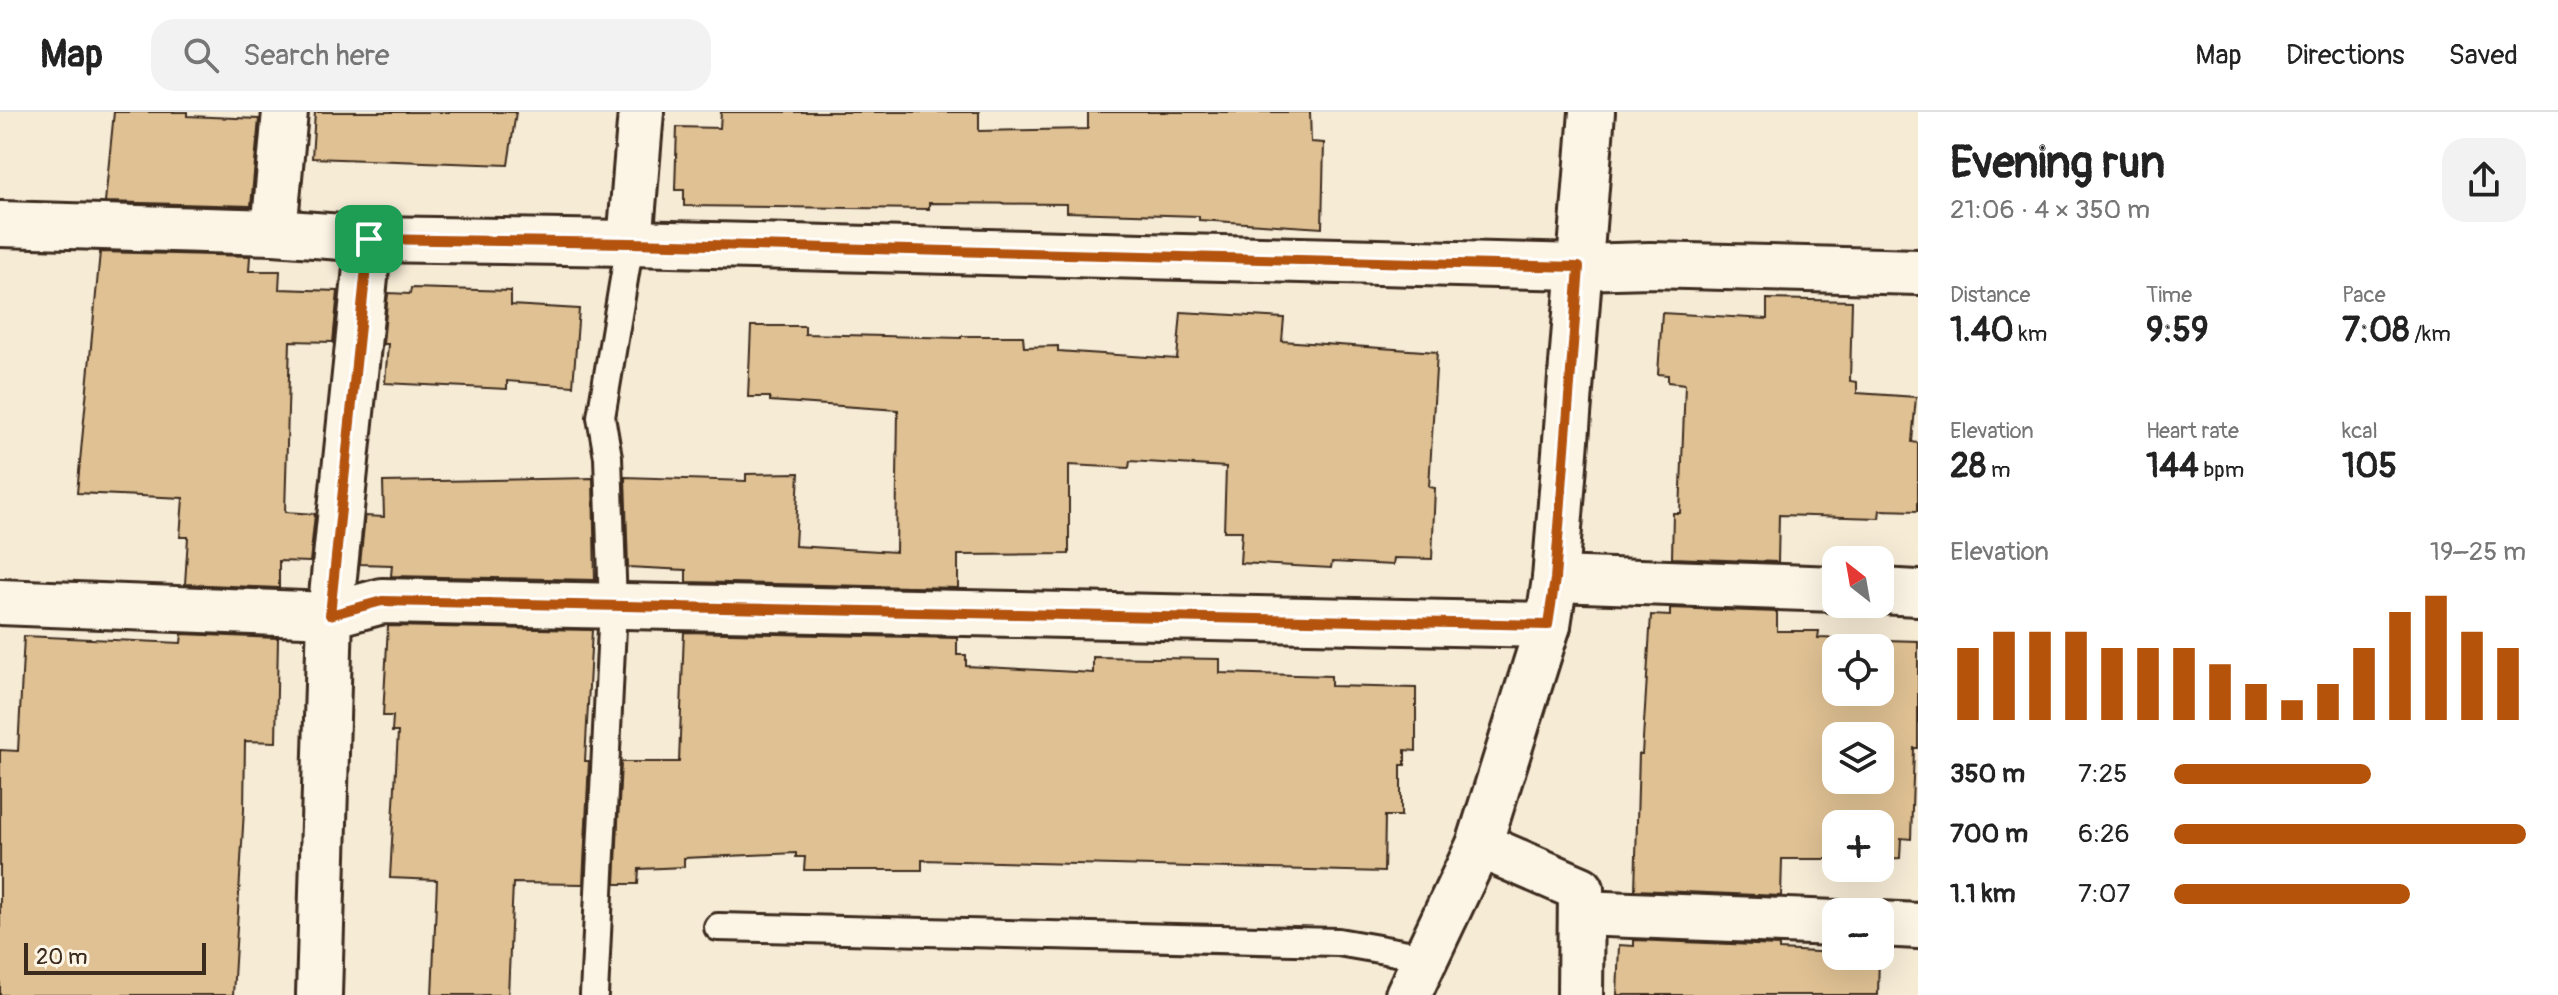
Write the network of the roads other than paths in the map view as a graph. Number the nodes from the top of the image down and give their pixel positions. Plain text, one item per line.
1 (285, 112) edge
2 (641, 112) edge
3 (1592, 112) edge
4 (0, 224) edge
5 (274, 232) junction
6 (369, 239) junction
7 (630, 243) junction
8 (1579, 267) junction
9 (1918, 272) edge
10 (1555, 579) junction
11 (1822, 589) edge
12 (1894, 592) edge
13 (1918, 593) edge
14 (0, 602) edge
15 (613, 607) junction
16 (330, 615) junction
17 (1548, 625) junction
18 (1479, 845) junction
19 (1581, 913) junction
20 (1822, 922) edge
21 (1894, 925) edge
22 (1918, 926) edge
23 (718, 927) dead end
24 (1417, 976) edge
25 (319, 995) edge
26 (594, 995) edge
27 (1580, 995) edge

1 - 5 street
2 - 7 street
3 - 8 street
4 - 5 street
5 - 6 street
6 - 7 street
6 - 16 street
7 - 8 street
7 - 15 lane
8 - 9 street
8 - 10 street
10 - 11 street
10 - 17 street
12 - 13 street
14 - 16 street
15 - 16 street
15 - 17 street
15 - 26 lane
16 - 25 street
17 - 18 street
18 - 19 street
18 - 24 street
19 - 20 street
19 - 27 street
21 - 22 street
23 - 24 lane

